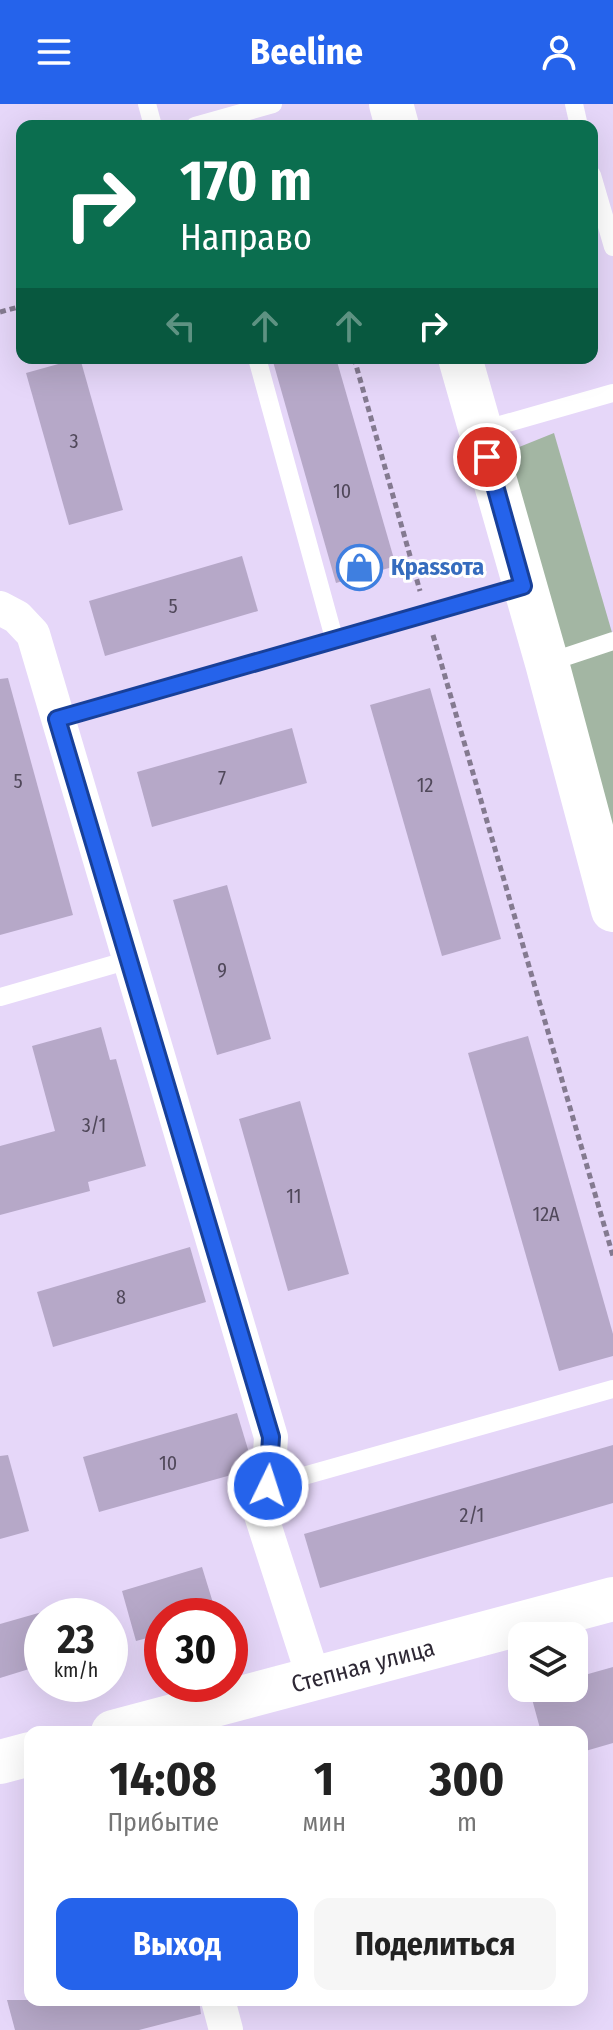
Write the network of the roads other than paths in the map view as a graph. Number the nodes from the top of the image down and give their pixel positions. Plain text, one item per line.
1 (273, 104) edge
2 (216, 120) edge
3 (598, 196) edge
4 (613, 247) edge
5 (259, 364) edge
6 (462, 364) edge
7 (613, 393) edge
8 (479, 431) junction
9 (523, 586) junction
10 (0, 608) edge
11 (334, 638) junction
12 (613, 641) edge
13 (547, 663) junction
14 (57, 719) junction
15 (613, 910) edge
16 (129, 960) junction
17 (0, 997) edge
18 (613, 1389) edge
19 (268, 1486) junction
20 (613, 1599) edge
21 (314, 1679) junction
22 (144, 1726) edge
23 (24, 1756) edge
24 (0, 1762) edge
25 (220, 2006) edge
26 (226, 2030) edge

1 - 2 lane
3 - 4 lane
5 - 11 lane
6 - 8 street
7 - 8 lane
8 - 9 street
9 - 11 lane
9 - 13 street
10 - 14 street
11 - 14 lane
12 - 13 lane
13 - 15 street
14 - 16 street
16 - 17 lane
16 - 19 street
18 - 19 lane
19 - 21 street
20 - 21 street, Степная улица
21 - 22 street, Степная улица
23 - 24 street
25 - 26 street

